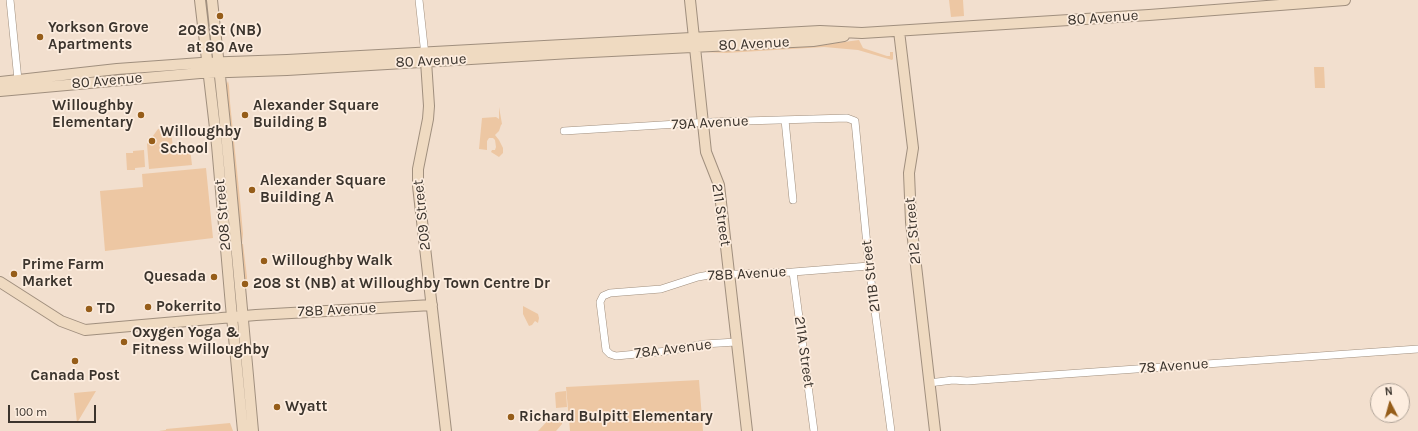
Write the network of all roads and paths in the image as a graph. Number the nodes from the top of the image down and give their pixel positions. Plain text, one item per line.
1 (10, 0) edge
2 (200, 0) edge
3 (212, 0) edge
4 (420, 0) edge
5 (690, 0) edge
6 (1345, 0) edge
7 (899, 31) junction
8 (695, 42) junction
9 (426, 57) junction
10 (209, 67) junction
11 (220, 67) junction
12 (18, 80) junction
13 (0, 82) edge
14 (0, 91) edge
15 (785, 120) junction
16 (855, 121) joint
17 (703, 122) junction
18 (564, 132) dead end
19 (793, 200) dead end
20 (868, 266) junction
21 (793, 272) junction
22 (729, 274) junction
23 (0, 282) edge
24 (432, 306) junction
25 (243, 316) junction
26 (232, 317) junction
27 (736, 342) junction
28 (1418, 350) edge
29 (610, 354) joint
30 (929, 383) junction
31 (243, 431) edge
32 (253, 431) edge
33 (446, 431) edge
34 (747, 431) edge
35 (814, 431) edge
36 (892, 431) edge
37 (935, 431) edge

1 - 12 street
2 - 10 main road, 208 Street
3 - 11 main road, 208 Street
4 - 9 street, 209 Street
5 - 8 main road, 211 Street
6 - 7 main road, 80 Avenue
7 - 8 main road, 80 Avenue
7 - 30 main road, 212 Street
8 - 9 main road, 80 Avenue
8 - 17 main road, 211 Street
9 - 11 main road, 80 Avenue
9 - 24 main road, 209 Street
10 - 11 main road, 80 Avenue
10 - 12 main road, 80 Avenue
10 - 14 main road, 80 Avenue
10 - 26 main road, 208 Street
11 - 25 main road, 208 Street
12 - 13 main road, 80 Avenue
15 - 16 street, 79A Avenue
15 - 17 street, 79A Avenue
15 - 19 street
16 - 20 street, 211B Street
17 - 18 street, 79A Avenue
17 - 22 main road, 211 Street
20 - 21 street, 78B Avenue
20 - 36 street, 211B Street
21 - 22 street, 78B Avenue
21 - 35 street, 211A Street
22 - 27 main road, 211 Street
22 - 29 street, 78B Avenue
23 - 26 main road, 78B Avenue
24 - 25 main road, 78B Avenue
24 - 33 main road, 209 Street
25 - 26 main road, 78B Avenue
25 - 32 main road, 208 Street
26 - 31 main road, 208 Street
27 - 29 street, 78A Avenue
27 - 34 main road, 211 Street
28 - 30 street, 78 Avenue
30 - 37 main road, 212 Street

